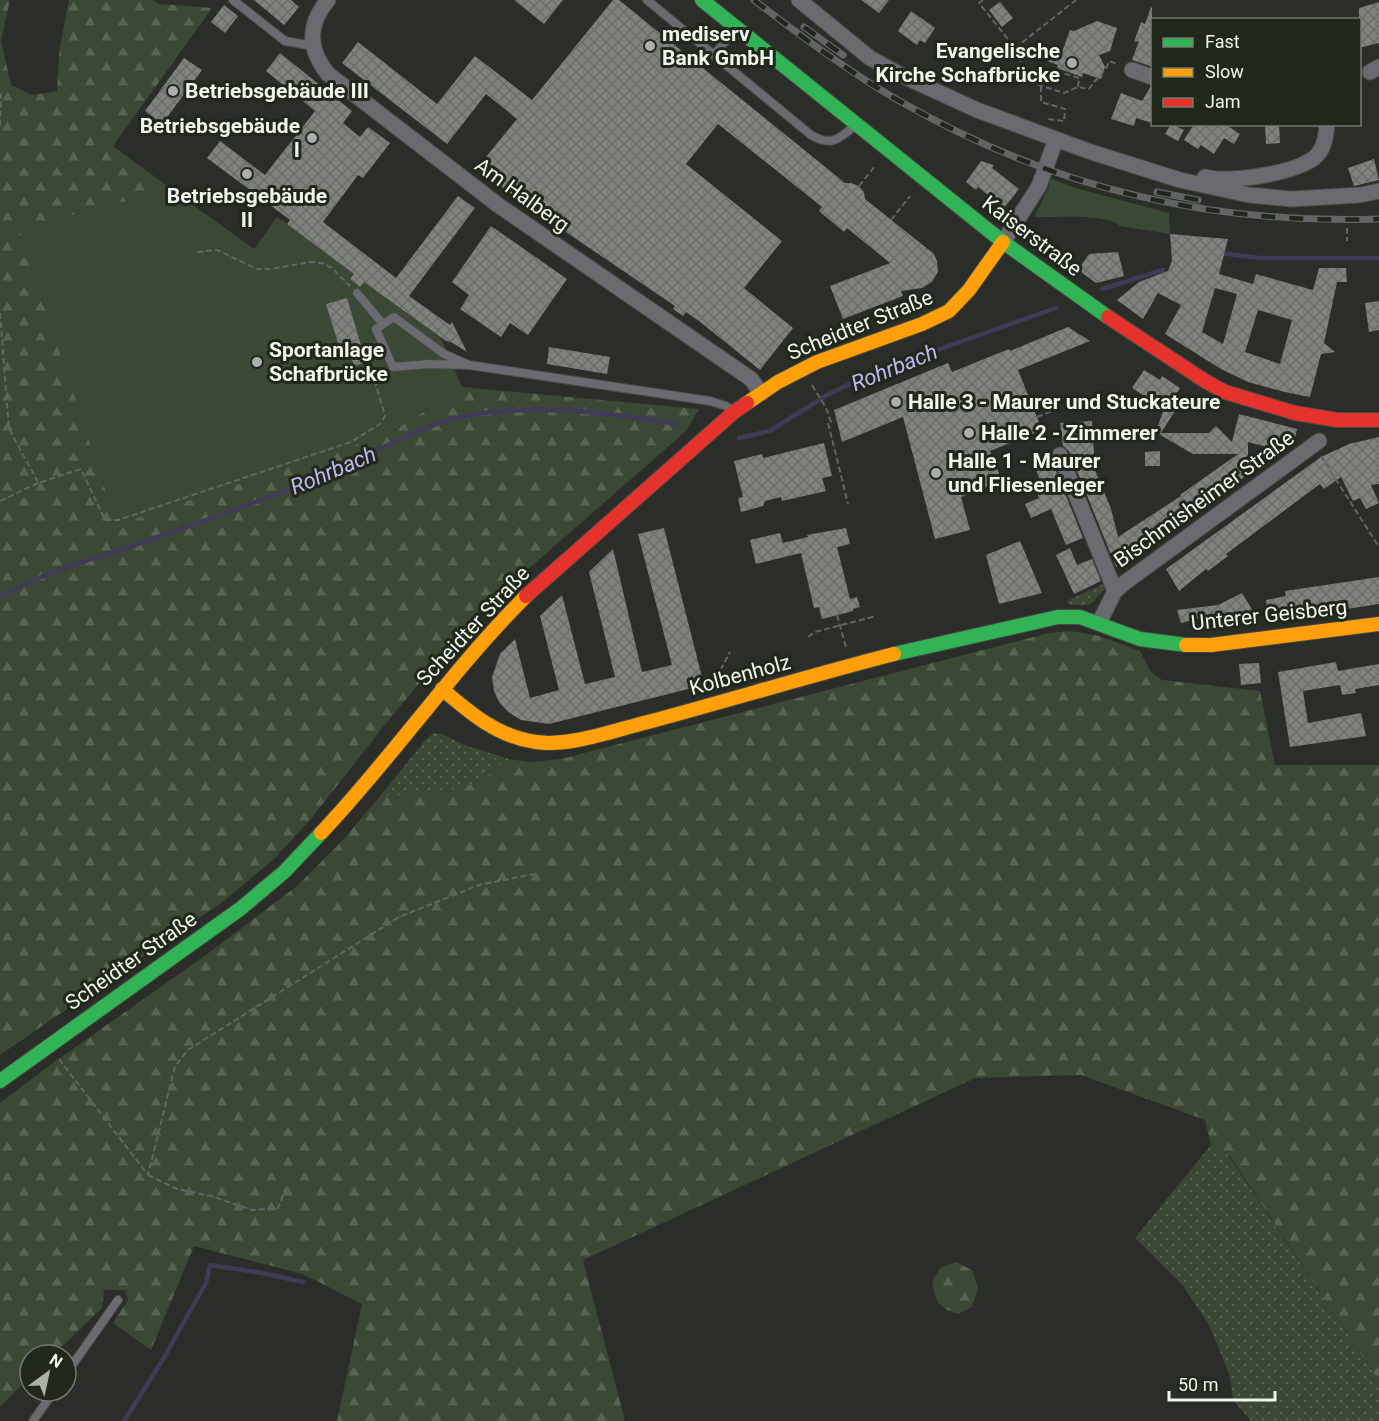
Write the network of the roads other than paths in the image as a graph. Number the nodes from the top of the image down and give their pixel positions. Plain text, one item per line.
1 (233, 0) edge
2 (328, 0) edge
3 (647, 0) edge
4 (702, 0) edge
5 (799, 0) edge
6 (736, 28) junction
7 (313, 46) junction
8 (714, 55) junction
9 (1132, 70) dead end
10 (1151, 77) edge
11 (856, 125) junction
12 (1327, 126) edge
13 (1056, 139) junction
14 (1126, 163) junction
15 (1379, 191) edge
16 (1003, 242) junction
17 (357, 293) road end
18 (383, 324) junction
19 (469, 365) junction
20 (761, 393) junction
21 (734, 412) junction
22 (1379, 420) edge
23 (1319, 441) dead end
24 (1060, 455) dead end
25 (1115, 591) junction
26 (1060, 616) joint
27 (1099, 623) junction
28 (1379, 624) edge
29 (442, 689) junction
30 (1, 1080) edge
31 (118, 1300) dead end
32 (78, 1357) edge
33 (46, 1403) edge
34 (33, 1421) edge

1 - 7 lane
2 - 7 street
3 - 8 lane
4 - 6 main road, Kaiserstraße
5 - 13 street
6 - 8 lane
6 - 11 main road, Kaiserstraße
7 - 20 street, Am Halberg
8 - 11 lane
9 - 10 street
11 - 16 main road, Kaiserstraße
12 - 14 street
13 - 14 street
13 - 16 street
14 - 15 street
16 - 20 main road, Scheidter Straße
16 - 22 main road, Kaiserstraße
17 - 18 lane
18 - 19 lane
18 - 19 lane
19 - 21 lane
20 - 21 main road, Scheidter Straße
21 - 29 main road, Scheidter Straße
23 - 25 street, Bischmisheimer Straße
24 - 25 street
25 - 27 street, Bischmisheimer Straße
26 - 27 main road, Unterer Geisberg
26 - 29 main road, Kolbenholz
27 - 28 main road, Unterer Geisberg
29 - 30 main road, Scheidter Straße
31 - 32 lane
33 - 34 lane

